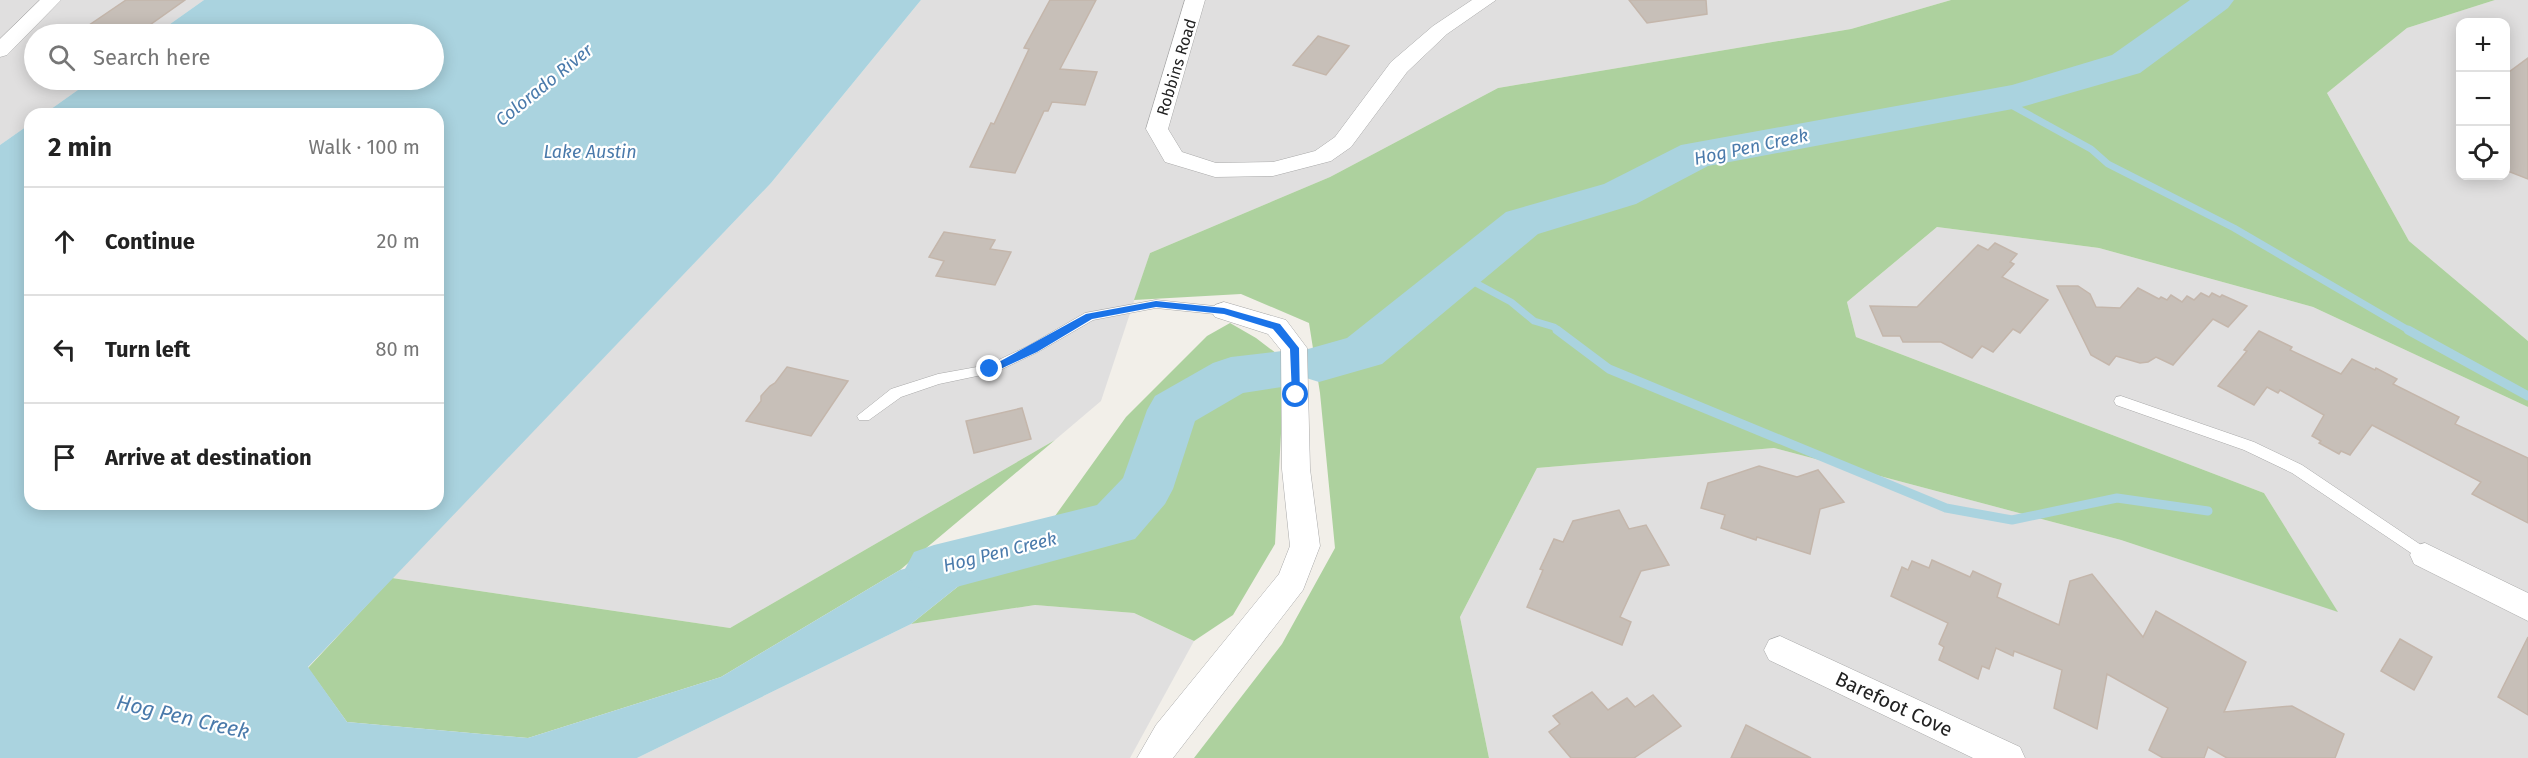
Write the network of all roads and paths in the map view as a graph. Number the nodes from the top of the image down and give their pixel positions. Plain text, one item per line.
1 (51, 0) edge
2 (1195, 0) edge
3 (1486, 0) edge
4 (27, 24) edge
5 (24, 27) edge
6 (0, 51) edge
7 (1224, 311) joint
8 (2121, 401) dead end
9 (864, 416) dead end
10 (2425, 555) joint
11 (2528, 608) edge
12 (1780, 650) dead end
13 (1154, 758) edge
14 (2008, 758) edge

1 - 4 street
2 - 3 street, Robbins Road
5 - 6 street
7 - 9 lane
7 - 13 street
8 - 10 lane
10 - 11 street
12 - 14 street, Barefoot Cove

